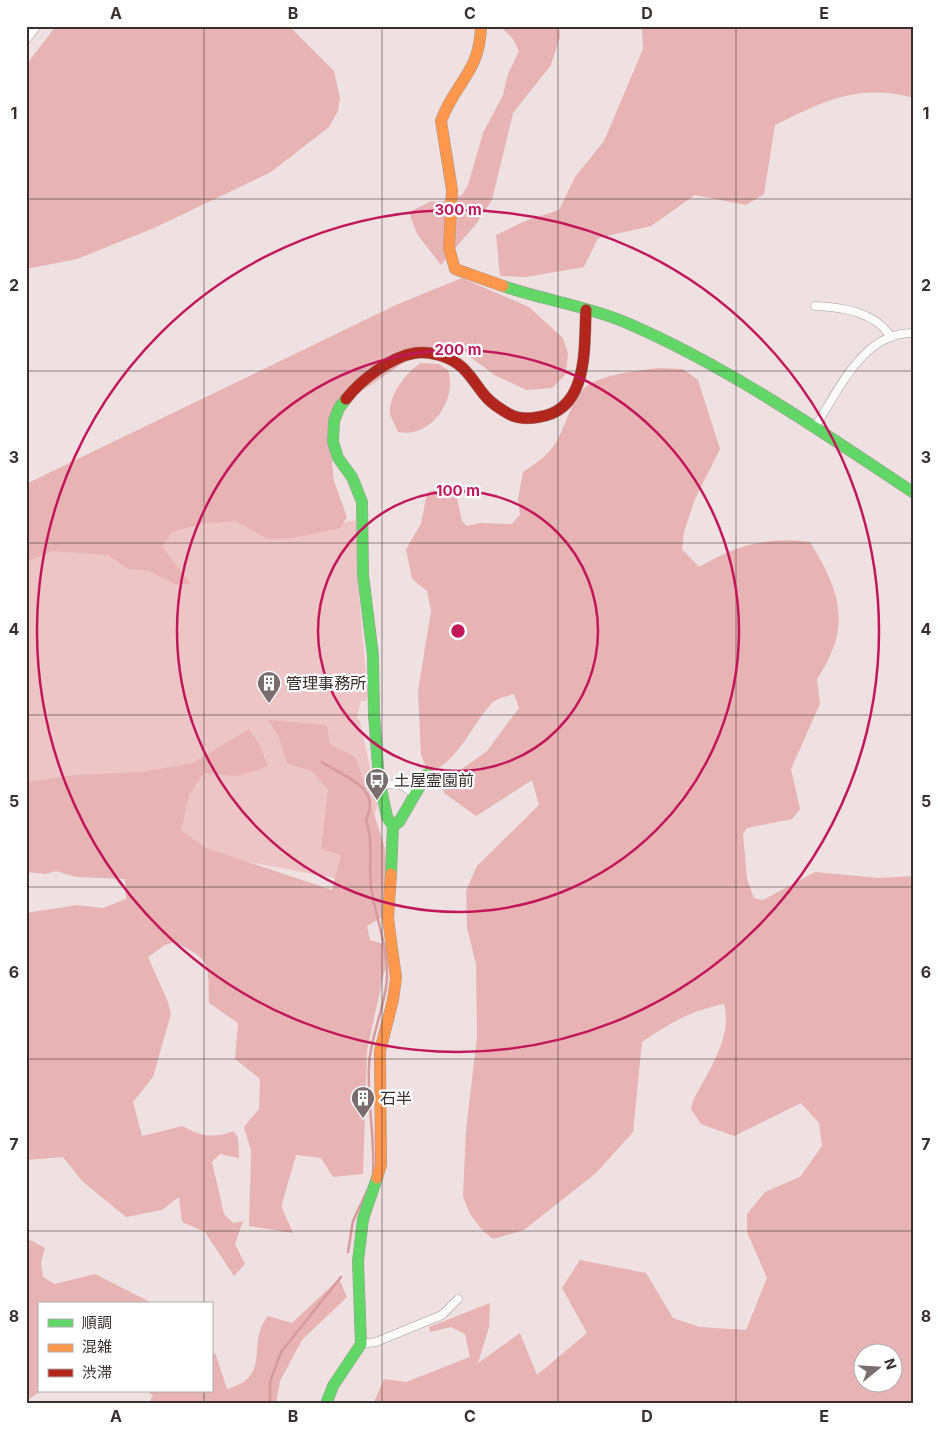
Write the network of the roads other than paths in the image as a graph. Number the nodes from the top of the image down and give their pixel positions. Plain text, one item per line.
1 (37, 26) edge
2 (481, 26) edge
3 (26, 40) edge
4 (815, 306) dead end
5 (586, 310) junction
6 (914, 333) edge
7 (891, 337) junction
8 (815, 427) junction
9 (914, 493) edge
10 (427, 774) dead end
11 (381, 786) junction
12 (415, 796) junction
13 (393, 826) junction
14 (458, 1299) dead end
15 (361, 1344) junction
16 (326, 1404) edge

1 - 3 street
2 - 5 street
4 - 7 street
5 - 8 street
5 - 11 street
6 - 7 street
7 - 8 street
8 - 9 street
10 - 12 street
11 - 12 street
11 - 13 street
12 - 13 street
13 - 15 street
14 - 15 street
15 - 16 street

